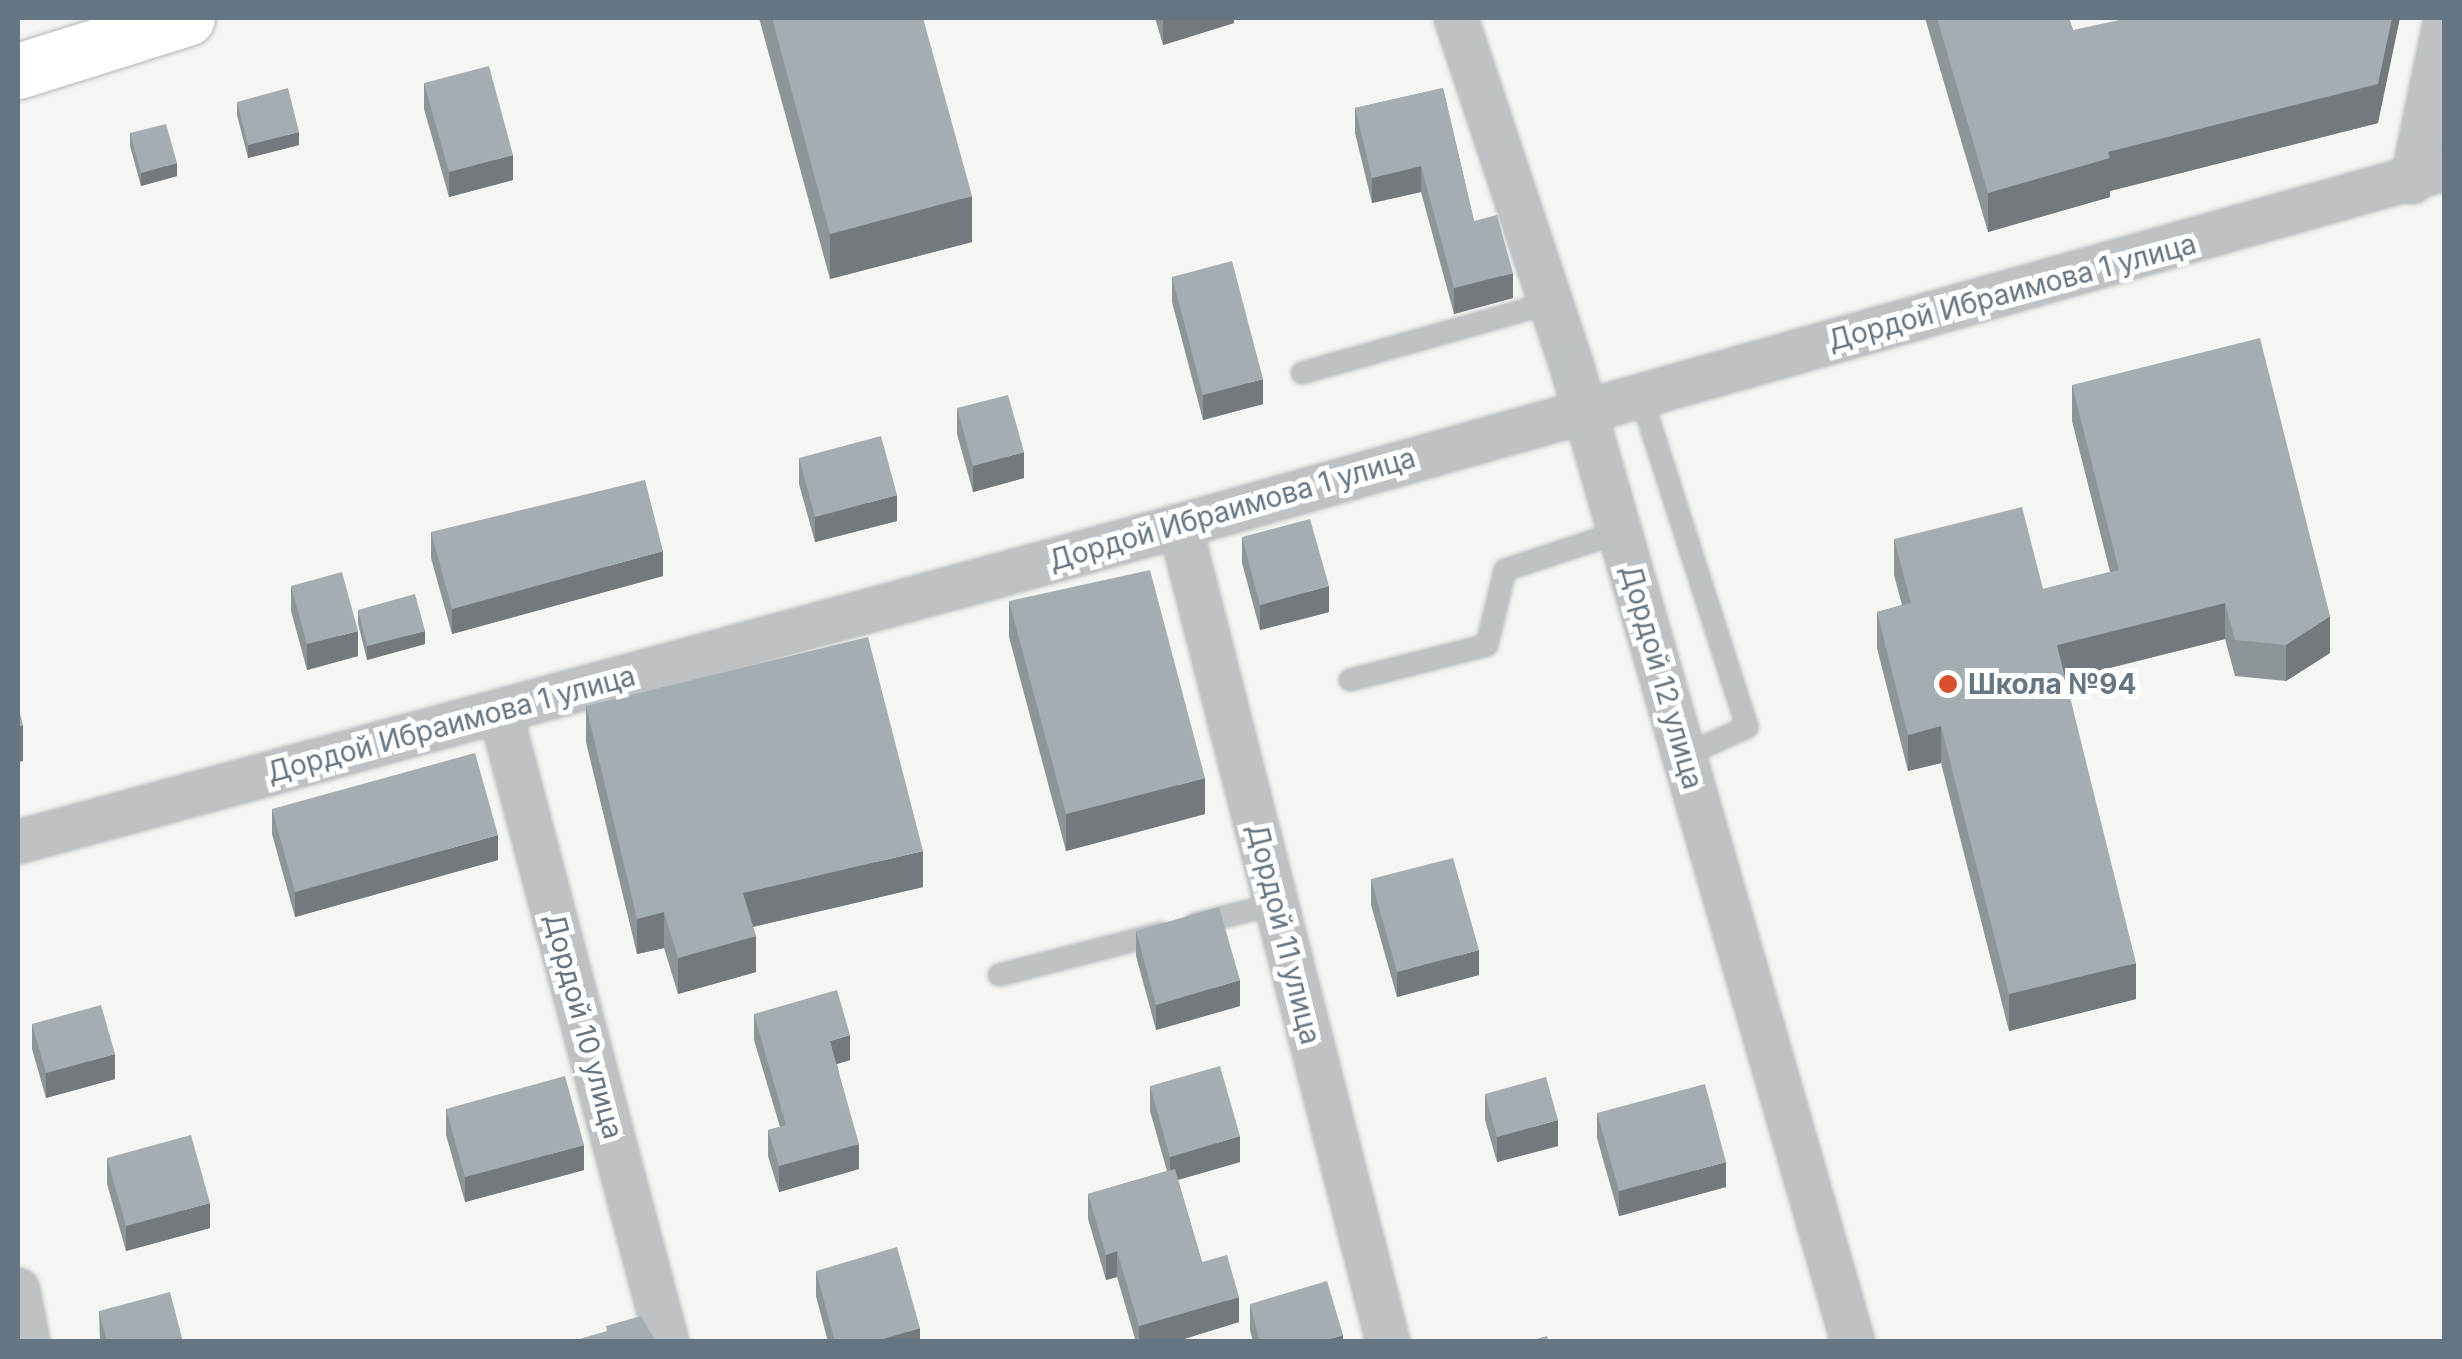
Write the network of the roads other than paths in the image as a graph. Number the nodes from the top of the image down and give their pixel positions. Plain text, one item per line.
1 (187, 18) edge
2 (1456, 18) edge
3 (2444, 27) edge
4 (18, 72) edge
5 (2428, 176) edge
6 (1550, 304) junction
7 (1302, 373) dead end
8 (1640, 393) junction
9 (1584, 408) junction
10 (1180, 526) junction
11 (1620, 532) junction
12 (1350, 680) dead end
13 (500, 711) junction
14 (1684, 756) junction
15 (18, 842) edge
16 (1276, 904) junction
17 (1000, 975) dead end
18 (18, 1290) edge
19 (28, 1342) edge
20 (667, 1342) edge
21 (1388, 1342) edge
22 (1853, 1342) edge

1 - 4 main road
2 - 6 street, Дордой 12 улица
3 - 5 street
5 - 8 street, Дордой Ибраимова 1 улица
6 - 7 lane
6 - 9 street, Дордой 12 улица
8 - 9 street, Дордой Ибраимова 1 улица
8 - 14 lane
9 - 10 street, Дордой Ибраимова 1 улица
9 - 11 street, Дордой 12 улица
10 - 13 street, Дордой Ибраимова 1 улица
10 - 16 street, Дордой 11 улица
11 - 12 lane
11 - 14 street, Дордой 12 улица
13 - 15 street, Дордой Ибраимова 1 улица
13 - 20 street, Дордой 10 улица
14 - 22 street, Дордой 12 улица
16 - 17 lane
16 - 21 street, Дордой 11 улица
18 - 19 street

